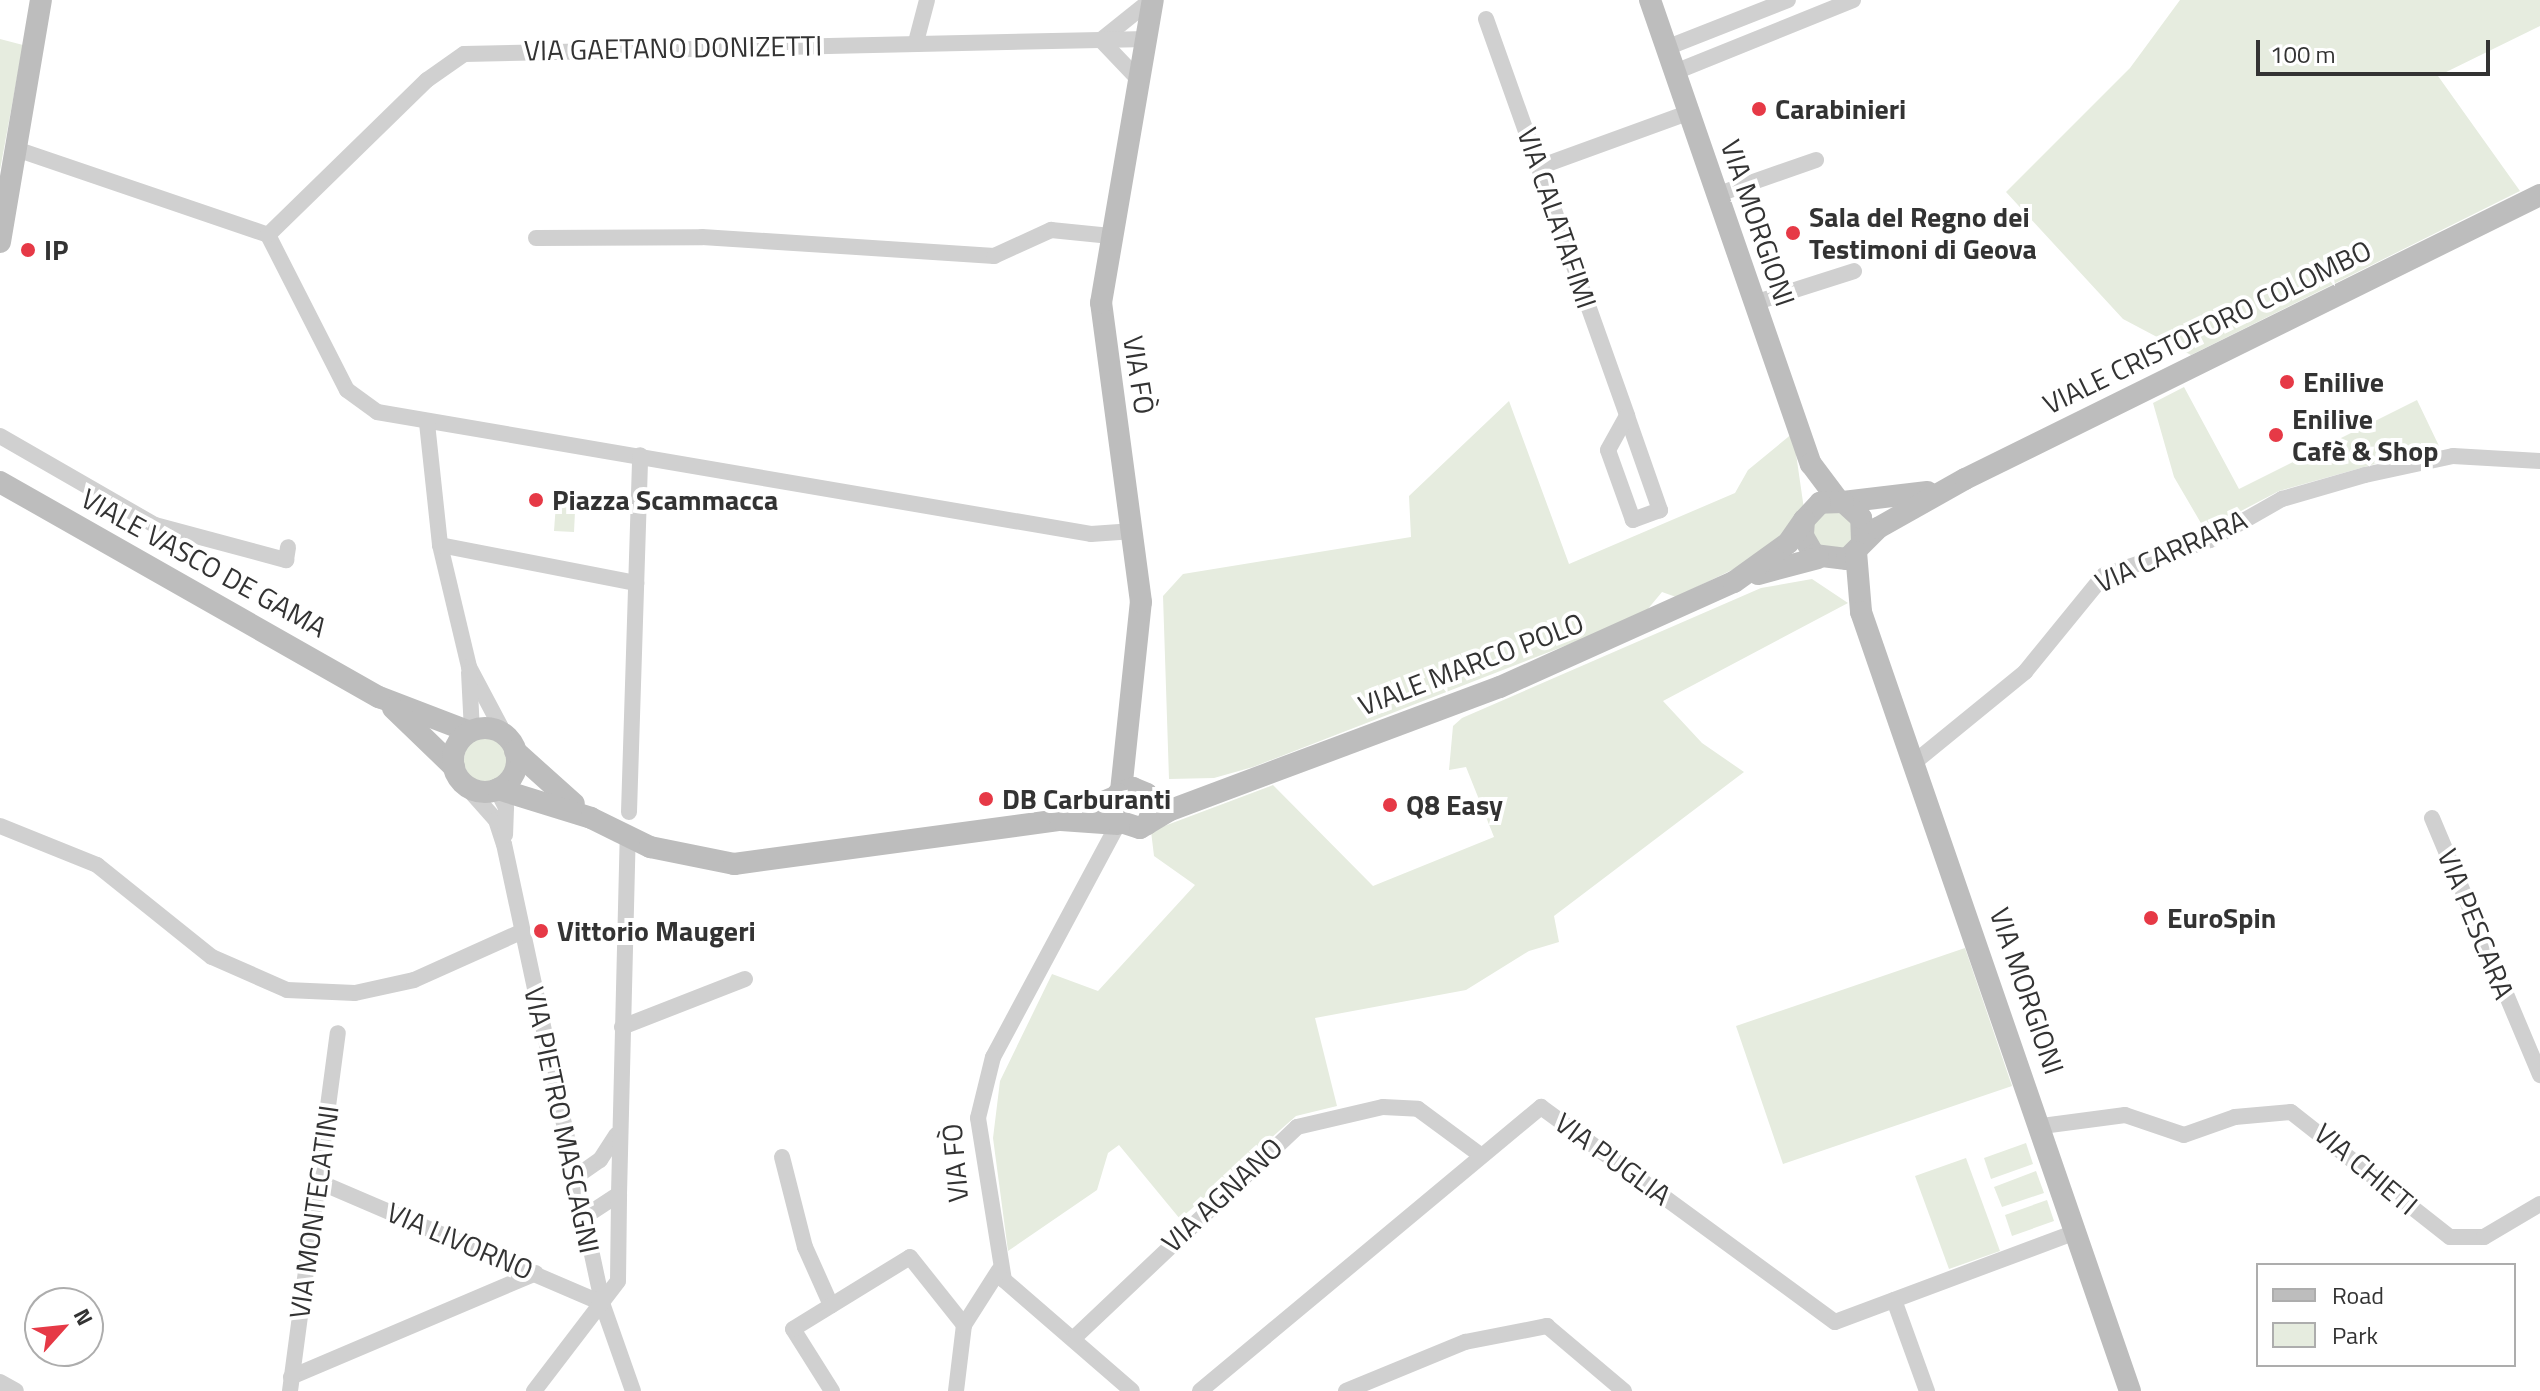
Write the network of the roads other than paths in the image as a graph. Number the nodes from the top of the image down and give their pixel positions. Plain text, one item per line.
1 (41, 0) edge
2 (927, 0) edge
3 (1152, 0) edge
4 (1650, 0) edge
5 (1788, 0) edge
6 (1853, 0) edge
7 (1486, 19) dead end
8 (1148, 39) junction
9 (1690, 39) junction
10 (1101, 40) junction
11 (916, 42) junction
12 (1666, 48) junction
13 (1699, 63) junction
14 (1675, 72) junction
15 (1140, 81) junction
16 (1687, 113) junction
17 (16, 149) junction
18 (1816, 160) dead end
19 (1539, 167) junction
20 (1716, 195) junction
21 (2540, 195) edge
22 (2540, 205) edge
23 (2475, 231) junction
24 (268, 235) junction
25 (1111, 236) junction
26 (536, 238) dead end
27 (0, 242) edge
28 (1854, 271) dead end
29 (1754, 303) junction
30 (1627, 416) junction
31 (427, 423) junction
32 (0, 436) edge
33 (640, 455) junction
34 (2540, 461) edge
35 (1811, 464) junction
36 (1965, 479) junction
37 (0, 482) edge
38 (1840, 501) junction
39 (1808, 515) junction
40 (1134, 531) junction
41 (440, 545) junction
42 (1859, 546) junction
43 (288, 547) dead end
44 (1822, 560) junction
45 (1734, 582) junction
46 (636, 583) junction
47 (1861, 612) junction
48 (469, 667) junction
49 (379, 697) junction
50 (467, 700) junction
51 (435, 717) junction
52 (471, 732) junction
53 (510, 743) junction
54 (1916, 761) junction
55 (459, 775) junction
56 (498, 789) junction
57 (1224, 789) junction
58 (1130, 792) junction
59 (629, 812) dead end
60 (591, 818) junction
61 (2432, 818) dead end
62 (1060, 820) junction
63 (0, 826) edge
64 (1132, 826) junction
65 (628, 837) junction
66 (504, 844) junction
67 (521, 932) junction
68 (745, 979) dead end
69 (622, 1027) junction
70 (338, 1033) dead end
71 (2540, 1075) edge
72 (2042, 1126) junction
73 (618, 1130) junction
74 (1479, 1154) junction
75 (782, 1157) dead end
76 (574, 1178) junction
77 (317, 1181) junction
78 (619, 1194) junction
79 (2540, 1202) edge
80 (584, 1217) junction
81 (2076, 1232) junction
82 (999, 1270) junction
83 (536, 1273) junction
84 (1894, 1300) junction
85 (602, 1303) junction
86 (831, 1305) junction
87 (964, 1325) junction
88 (1074, 1338) junction
89 (0, 1382) edge
90 (290, 1384) edge
91 (16, 1391) edge
92 (534, 1391) edge
93 (633, 1391) edge
94 (832, 1391) edge
95 (956, 1391) edge
96 (1132, 1391) edge
97 (1200, 1391) edge
98 (1346, 1391) edge
99 (1624, 1391) edge
100 (1927, 1391) edge
101 (2130, 1391) edge

1 - 17 main road
2 - 11 street
3 - 8 main road, VIA FÒ
3 - 10 street
4 - 12 main road, VIA MORGIONI
5 - 9 street
6 - 13 street
7 - 19 street, VIA CALATAFIMI
8 - 10 street, VIA GAETANO DONIZETTI
8 - 15 main road, VIA FÒ
9 - 12 street
9 - 13 street
10 - 11 street, VIA GAETANO DONIZETTI
10 - 15 street
11 - 24 street, VIA GAETANO DONIZETTI
12 - 14 main road, VIA MORGIONI
13 - 14 street
14 - 16 main road, VIA MORGIONI
15 - 25 main road, VIA FÒ
16 - 19 street
16 - 20 main road, VIA MORGIONI
17 - 24 street
17 - 27 main road
18 - 20 street
19 - 30 street, VIA CALATAFIMI
20 - 29 main road, VIA MORGIONI
21 - 23 main road, VIALE CRISTOFORO COLOMBO
22 - 23 main road, VIALE CRISTOFORO COLOMBO
23 - 36 main road, VIALE CRISTOFORO COLOMBO
24 - 31 street
25 - 26 street
25 - 40 main road, VIA FÒ
28 - 29 street
29 - 35 main road, VIA MORGIONI
30 - 30 street, VIA CALATAFIMI
31 - 33 street
31 - 41 street
32 - 43 street
33 - 40 street
33 - 46 street
34 - 54 street, VIA CARRARA
35 - 38 main road
35 - 39 main road
36 - 38 main road
36 - 42 main road
37 - 49 main road, VIALE VASCO DE GAMA
38 - 39 main road
38 - 42 main road
39 - 44 main road
39 - 45 main road
40 - 58 main road, VIA FÒ
41 - 46 street
41 - 48 street
42 - 44 main road
42 - 47 main road
44 - 45 main road
44 - 47 main road
45 - 57 main road, VIALE MARCO POLO
46 - 59 street
47 - 54 main road, VIA MORGIONI
48 - 50 street
48 - 53 street
49 - 51 main road
49 - 55 main road
50 - 51 street
50 - 52 street
51 - 52 main road
52 - 53 main road
52 - 55 main road
53 - 56 main road
53 - 60 main road
54 - 72 main road, VIA MORGIONI
55 - 56 main road
55 - 66 street
56 - 60 main road
56 - 66 street
57 - 58 main road
57 - 64 main road
58 - 62 main road
58 - 64 main road
58 - 64 main road
60 - 65 main road
61 - 71 street, VIA PESCARA
62 - 64 main road
62 - 65 main road
63 - 67 street
64 - 82 street, VIA FÒ
65 - 69 street
66 - 67 street, VIA PIETRO MASCAGNI
67 - 76 street, VIA PIETRO MASCAGNI
68 - 69 street
69 - 73 street
70 - 77 street, VIA MONTECATINI
72 - 79 street, VIA CHIETI
72 - 81 main road, VIA MORGIONI
73 - 76 street
73 - 78 street
74 - 84 street, VIA PUGLIA
74 - 88 street, VIA AGNANO
74 - 97 street, VIA PUGLIA
75 - 86 street
76 - 80 street, VIA PIETRO MASCAGNI
77 - 83 street, VIA LIVORNO
77 - 90 street, VIA MONTECATINI
78 - 80 street
78 - 85 street
80 - 85 street, VIA PIETRO MASCAGNI
81 - 84 street, VIA PUGLIA
81 - 101 main road, VIA MORGIONI
82 - 87 street
82 - 88 street
83 - 85 street, VIA LIVORNO
83 - 90 street
84 - 100 street
85 - 92 street
85 - 93 street, VIA PIETRO MASCAGNI
86 - 87 street
86 - 94 street
87 - 95 street
88 - 96 street
89 - 91 street
98 - 99 street

